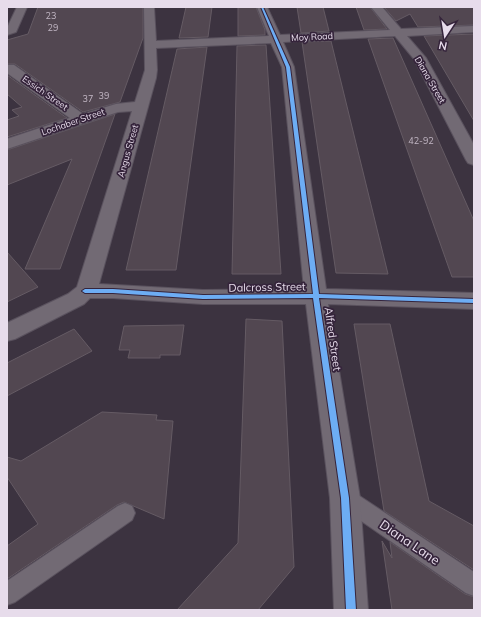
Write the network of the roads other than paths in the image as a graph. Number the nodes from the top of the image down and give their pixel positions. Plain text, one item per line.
1 (22, 7) edge
2 (148, 7) edge
3 (262, 7) edge
4 (376, 7) edge
5 (474, 29) edge
6 (7, 32) edge
7 (397, 32) junction
8 (276, 38) junction
9 (150, 45) junction
10 (9, 68) dead end
11 (141, 106) junction
12 (81, 119) junction
13 (7, 144) edge
14 (474, 160) edge
15 (85, 291) junction
16 (316, 296) junction
17 (474, 301) edge
18 (7, 333) edge
19 (345, 498) junction
20 (125, 513) dead end
21 (474, 585) edge
22 (7, 594) edge
23 (351, 609) edge

1 - 6 street
2 - 9 street, Angus Street
3 - 8 street, Alfred Street
4 - 7 street, Diana Street
5 - 7 street, Moy Road
7 - 8 street, Moy Road
7 - 14 street, Diana Street
8 - 9 street, Moy Road
8 - 16 street, Alfred Street
9 - 11 street, Angus Street
10 - 12 street, Essich Street
11 - 12 street, Lochaber Street
11 - 15 street, Angus Street
12 - 13 street, Lochaber Street
15 - 16 street, Dalcross Street
15 - 18 street
16 - 17 street, Dalcross Street
16 - 19 street, Alfred Street
19 - 21 lane, Diana Lane
19 - 23 street, Alfred Street
20 - 22 lane

